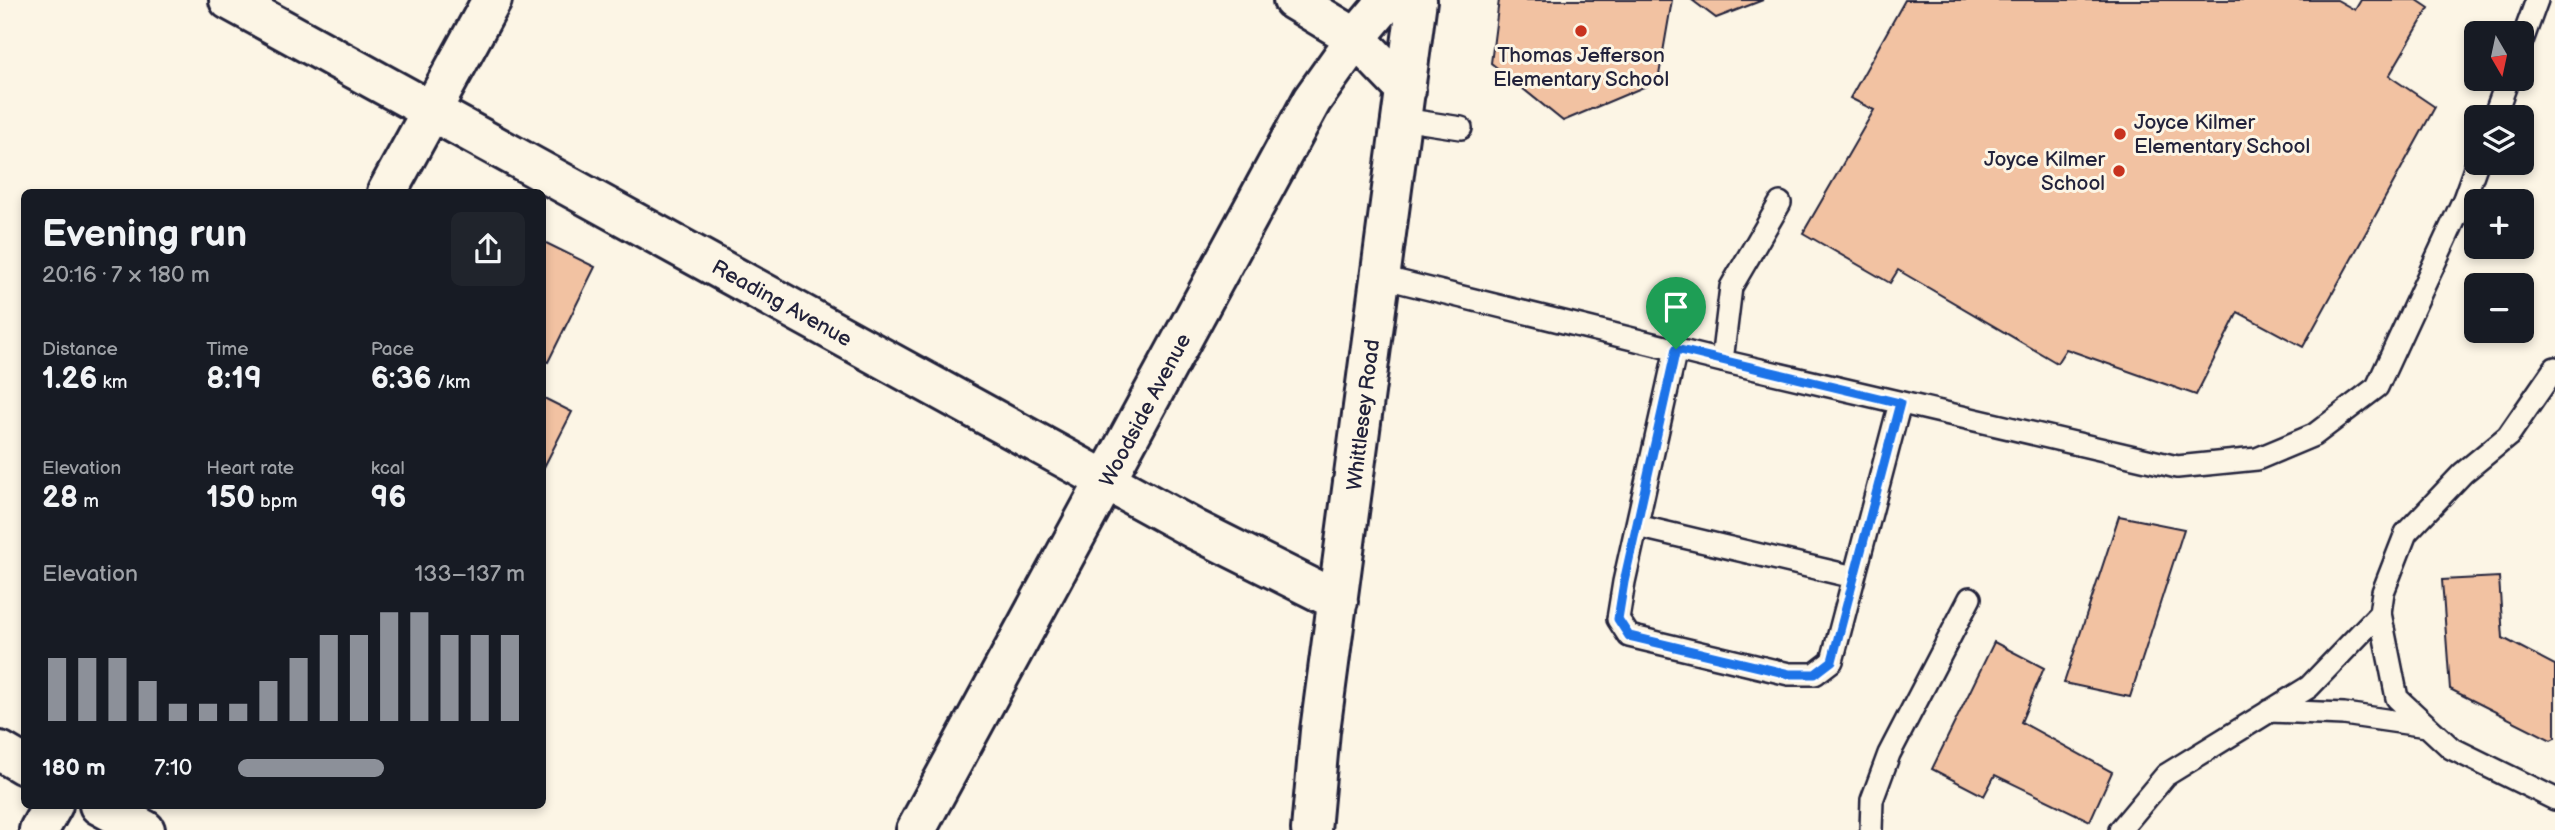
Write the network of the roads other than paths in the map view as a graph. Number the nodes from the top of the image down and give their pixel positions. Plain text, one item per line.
1 (229, 0) edge
2 (492, 0) edge
3 (1293, 0) edge
4 (1388, 0) edge
5 (1417, 0) edge
6 (2537, 0) edge
7 (2529, 21) edge
8 (1356, 38) junction
9 (1404, 104) junction
10 (431, 112) junction
11 (1461, 128) dead end
12 (2473, 175) edge
13 (389, 189) edge
14 (1780, 203) dead end
15 (1381, 277) junction
16 (1676, 349) junction
17 (1722, 361) junction
18 (2555, 368) edge
19 (1900, 403) junction
20 (1107, 480) junction
21 (1637, 526) junction
22 (1854, 577) junction
23 (1970, 598) dead end
24 (1338, 601) junction
25 (2380, 613) junction
26 (2268, 711) junction
27 (2427, 726) junction
28 (0, 751) edge
29 (21, 763) edge
30 (2555, 799) edge
31 (51, 809) edge
32 (106, 809) edge
33 (39, 830) edge
34 (145, 830) edge
35 (916, 830) edge
36 (1311, 830) edge
37 (1871, 830) edge
38 (2120, 830) edge

1 - 10 street, Reading Avenue
2 - 10 street
3 - 8 street
4 - 8 street, Woodside Avenue
5 - 9 street, Whittlesey Road
6 - 7 lane
8 - 9 street
8 - 20 street, Woodside Avenue
9 - 11 lane
9 - 15 street, Whittlesey Road
10 - 13 street
10 - 20 street, Reading Avenue
12 - 19 lane
14 - 17 lane
15 - 16 lane
15 - 24 street, Whittlesey Road
16 - 17 lane
16 - 21 lane
17 - 19 lane
18 - 25 lane
19 - 22 lane
20 - 24 street, Reading Avenue
20 - 35 street, Woodside Avenue
21 - 22 lane
21 - 22 lane
23 - 37 lane
24 - 36 street, Whittlesey Road
25 - 26 lane
25 - 27 lane
26 - 27 lane
26 - 38 lane
27 - 30 lane
28 - 29 street
31 - 33 street
32 - 34 street

